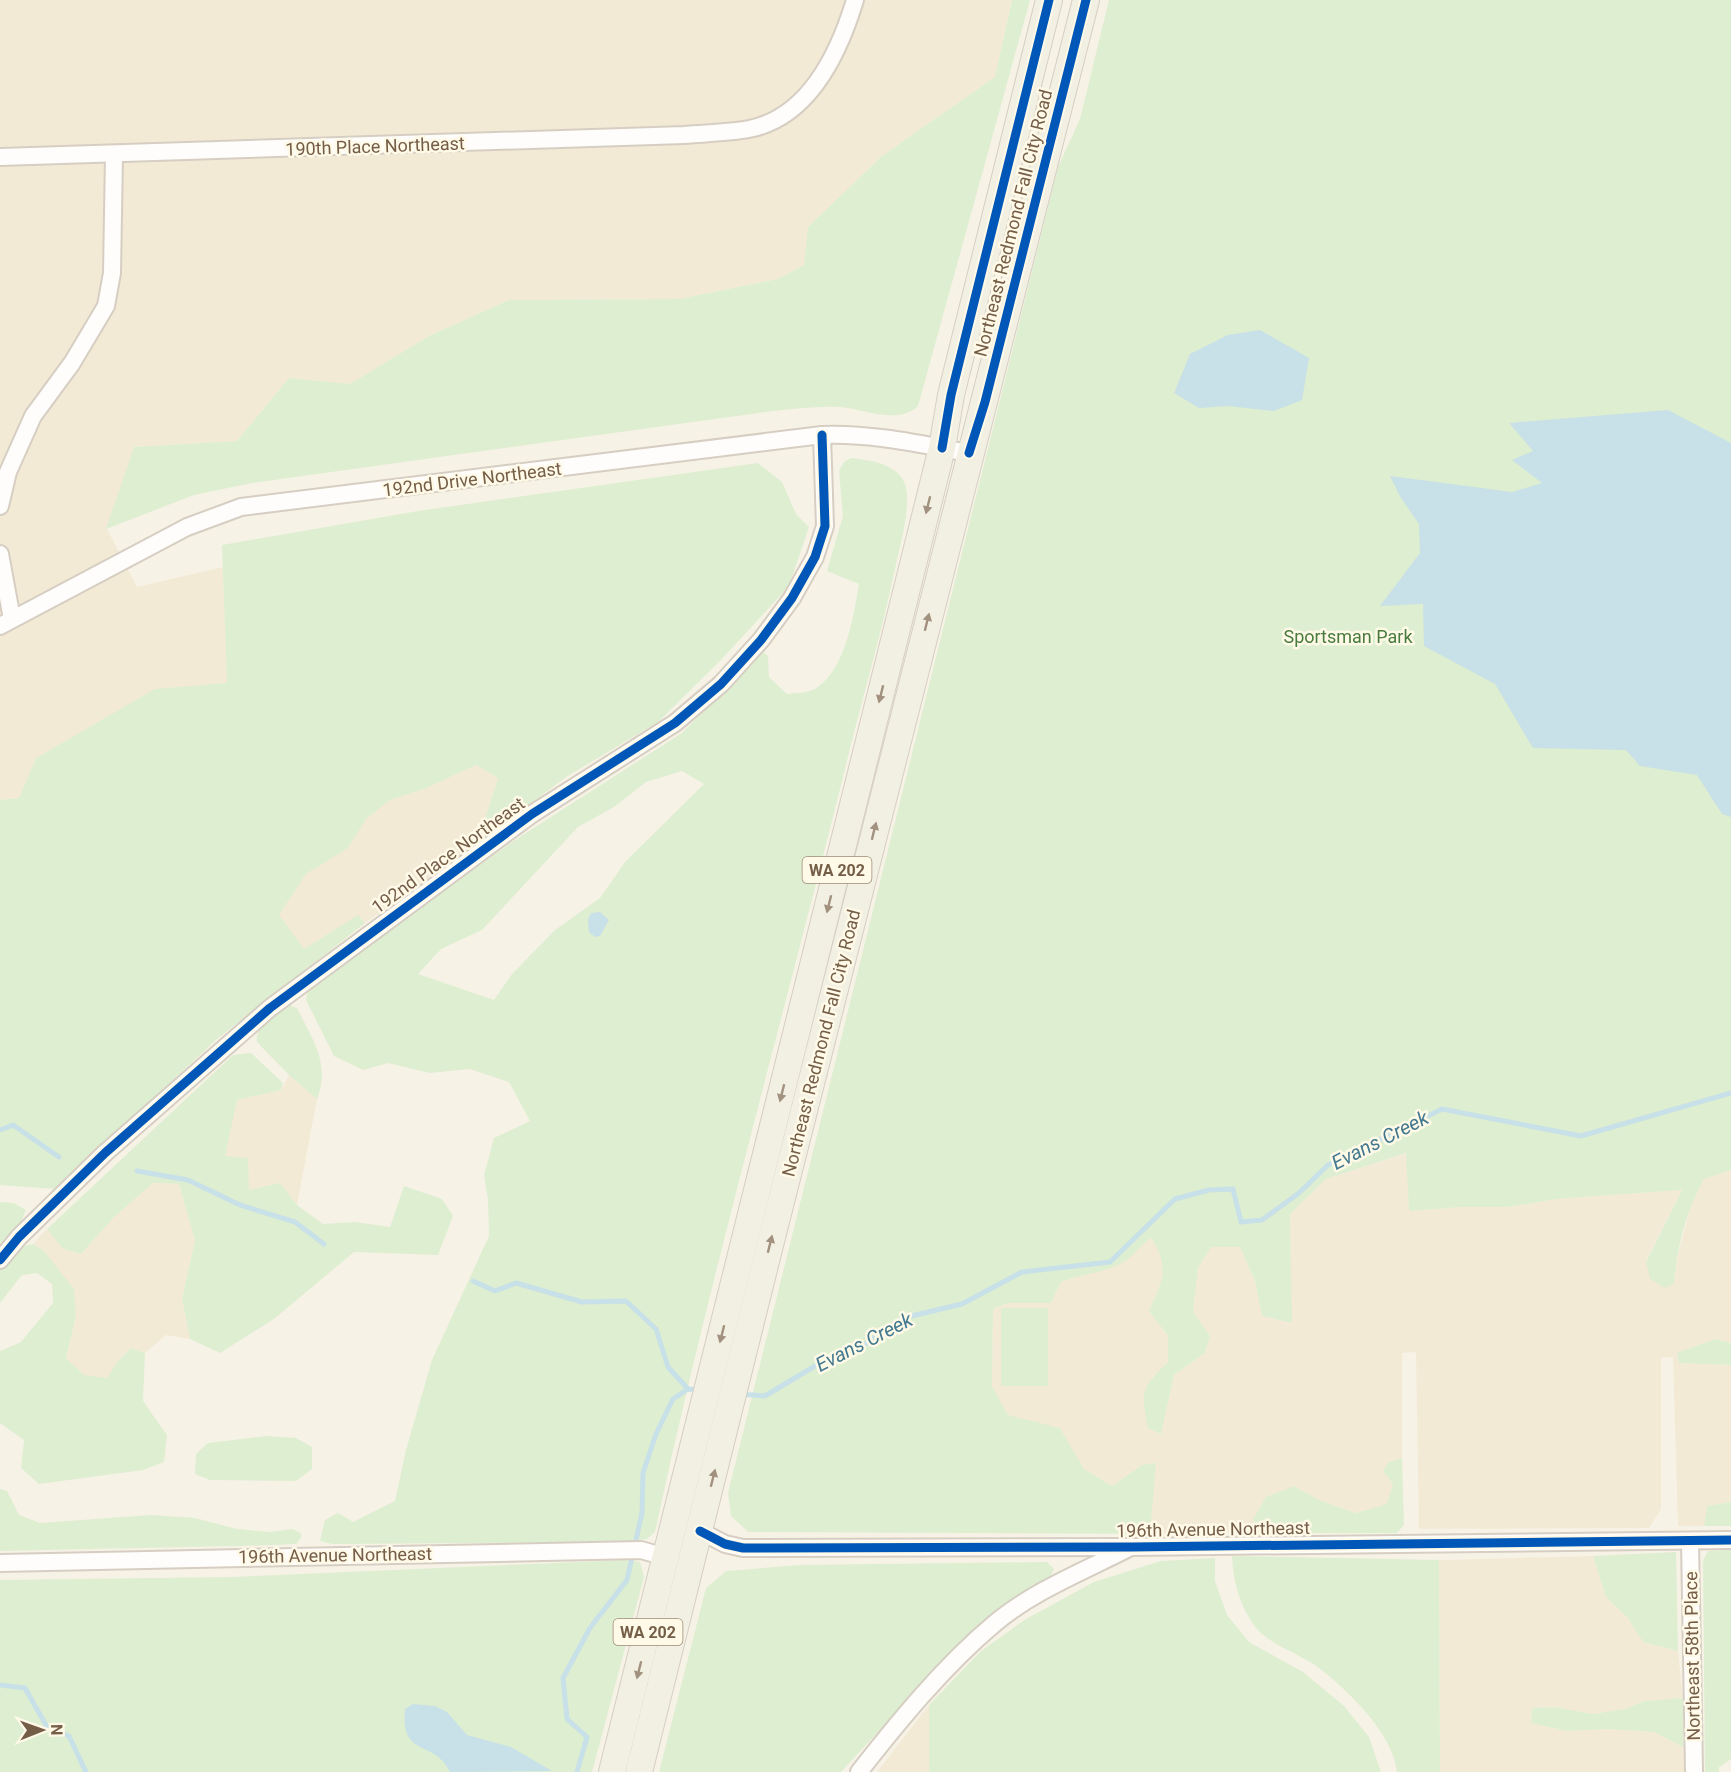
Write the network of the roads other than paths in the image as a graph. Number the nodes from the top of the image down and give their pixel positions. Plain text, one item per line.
1 (855, 0) edge
2 (1049, 0) edge
3 (1086, 0) edge
4 (114, 155) junction
5 (0, 157) edge
6 (822, 435) junction
7 (942, 448) junction
8 (969, 453) junction
9 (0, 506) edge
10 (0, 554) edge
11 (6, 623) edge
12 (0, 1260) edge
13 (684, 1491) junction
14 (700, 1531) junction
15 (1731, 1540) edge
16 (1690, 1541) junction
17 (1132, 1547) junction
18 (0, 1563) edge
19 (666, 1564) junction
20 (683, 1595) junction
21 (612, 1772) edge
22 (639, 1772) edge
23 (859, 1772) edge
24 (1694, 1772) edge

1 - 4 street, 190th Place Northeast
2 - 7 main road, Northeast Redmond Fall City Road / WA 202
3 - 8 main road, Northeast Redmond Fall City Road / WA 202
4 - 5 street, 190th Place Northeast
4 - 9 street
6 - 7 street, 192nd Drive Northeast
6 - 11 street, 192nd Drive Northeast
6 - 12 street, 192nd Place Northeast
7 - 8 street, 192nd Drive Northeast
7 -> 13 main road, Northeast Redmond Fall City Road / WA 202
14 -> 8 main road, Northeast Redmond Fall City Road / WA 202
10 - 11 street
13 - 14 main road
13 - 19 main road, Northeast Redmond Fall City Road / WA 202
14 - 17 street, 196th Avenue Northeast
14 - 20 main road, Northeast Redmond Fall City Road / WA 202
15 - 16 street, 196th Avenue Northeast
16 - 17 street, 196th Avenue Northeast
16 - 24 street, Northeast 58th Place
17 - 23 street
18 - 19 street, 196th Avenue Northeast
19 - 20 main road
19 -> 21 main road, Northeast Redmond Fall City Road / WA 202
20 - 22 main road, Northeast Redmond Fall City Road / WA 202

